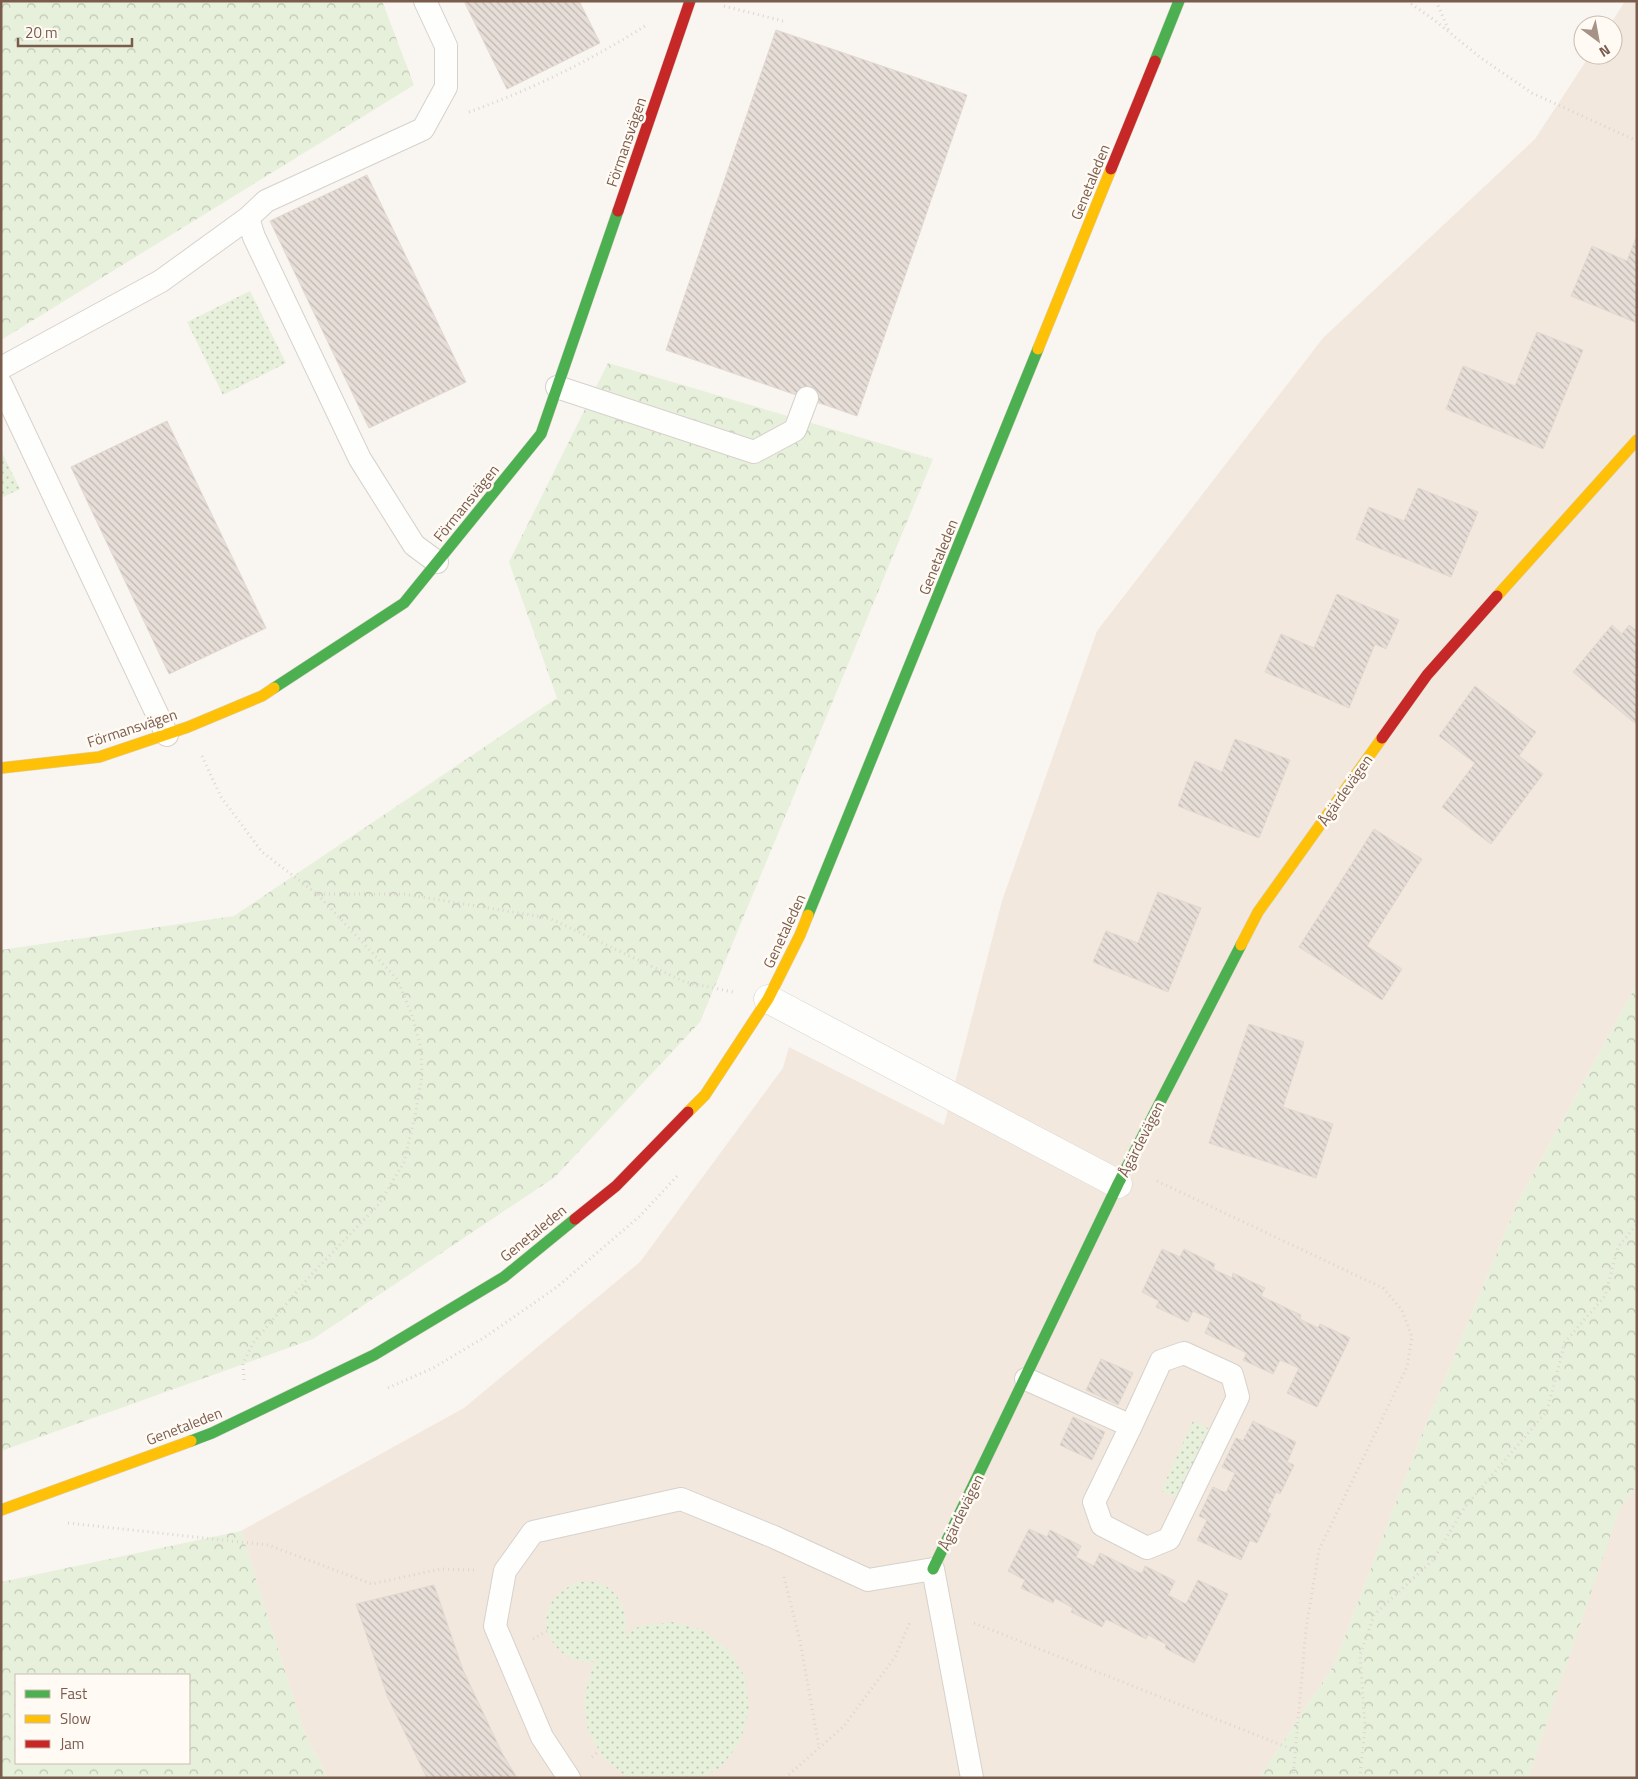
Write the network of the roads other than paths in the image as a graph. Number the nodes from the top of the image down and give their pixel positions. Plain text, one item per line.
1 (425, 1) edge
2 (690, 1) edge
3 (1179, 1) edge
4 (248, 218) junction
5 (1, 368) edge
6 (1, 384) edge
7 (557, 387) junction
8 (807, 398) dead end
9 (1637, 440) edge
10 (437, 562) junction
11 (167, 735) junction
12 (1, 768) edge
13 (768, 999) junction
14 (1122, 1175) junction
15 (1026, 1379) junction
16 (1131, 1426) junction
17 (1, 1510) edge
18 (933, 1569) junction
19 (569, 1778) edge
20 (972, 1778) edge

1 - 4 lane
2 - 7 street, Förmansvägen
3 - 13 street, Genetaleden
4 - 5 lane
4 - 10 lane
6 - 11 lane
7 - 8 lane
7 - 10 street, Förmansvägen
9 - 14 street, Ågärdevägen
10 - 11 street, Förmansvägen
11 - 12 street, Förmansvägen
13 - 14 street, Ågärdevägen
13 - 17 street, Genetaleden
14 - 15 street, Ågärdevägen
15 - 16 lane
15 - 18 street, Ågärdevägen
16 - 16 lane
18 - 19 lane
18 - 20 lane

